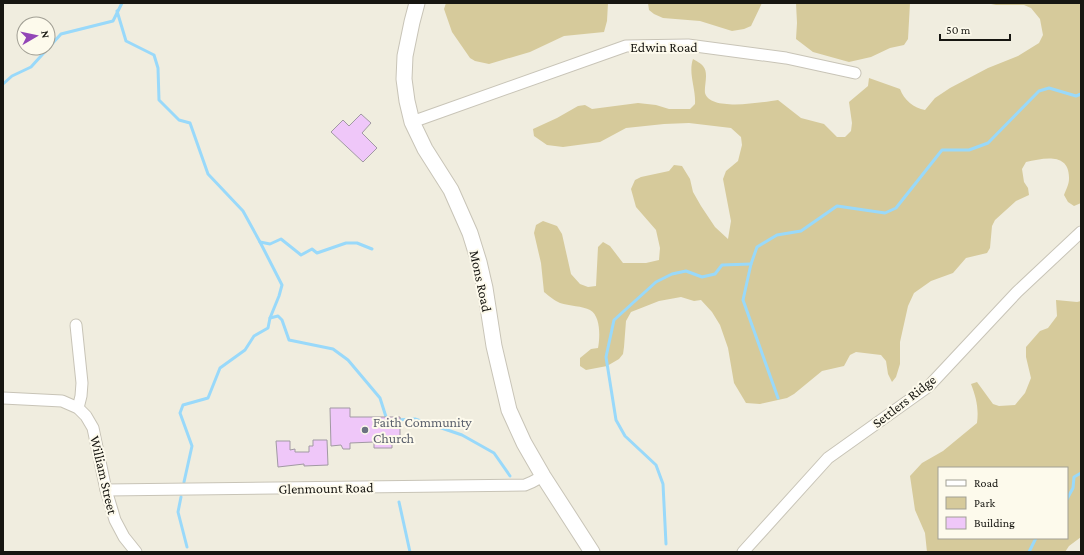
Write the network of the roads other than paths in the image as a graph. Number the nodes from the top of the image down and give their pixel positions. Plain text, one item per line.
1 (417, 3) edge
2 (855, 73) dead end
3 (412, 122) junction
4 (1081, 232) edge
5 (76, 325) dead end
6 (3, 398) edge
7 (78, 408) junction
8 (543, 476) junction
9 (106, 490) junction
10 (136, 552) edge
11 (592, 552) edge
12 (743, 552) edge

1 - 3 main road, Mons Road
2 - 3 street, Edwin Road
3 - 8 main road, Mons Road
4 - 12 street, Settlers Ridge
5 - 7 street
6 - 7 street
7 - 9 street, William Street
8 - 9 street, Glenmount Road
8 - 11 main road, Mons Road
9 - 10 street, William Street

